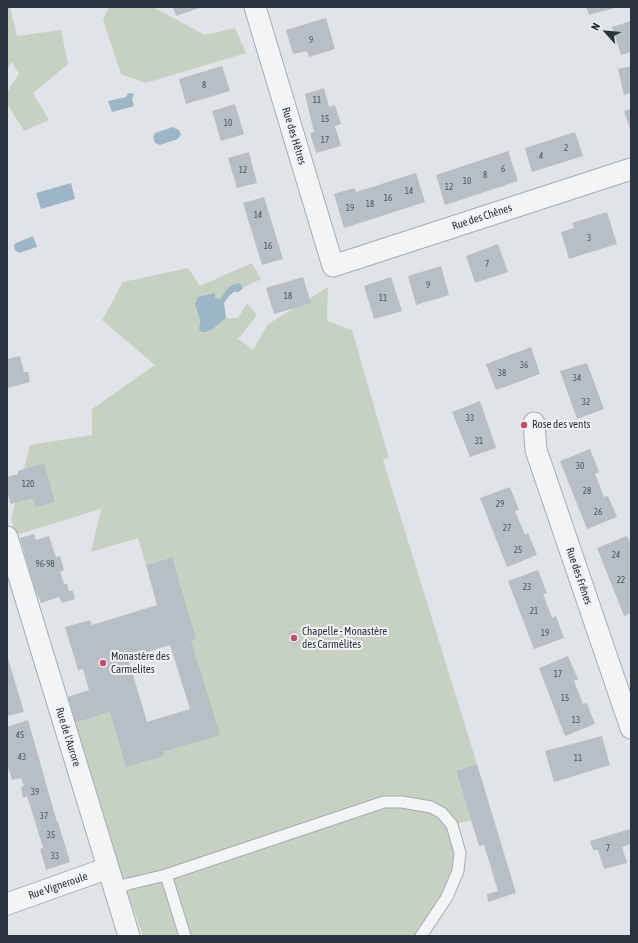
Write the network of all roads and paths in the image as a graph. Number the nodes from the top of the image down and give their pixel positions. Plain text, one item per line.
1 (255, 7) edge
2 (631, 169) edge
3 (333, 266) joint
4 (534, 423) dead end
5 (7, 537) edge
6 (631, 728) edge
7 (108, 868) junction
8 (166, 875) junction
9 (115, 889) junction
10 (7, 904) edge
11 (129, 936) edge
12 (185, 936) edge
13 (421, 936) edge

1 - 3 street, Rue des Hêtres
2 - 3 street, Rue des Chênes
4 - 6 street, Rue des Frênes
5 - 7 street, Rue de l'Aurore
7 - 9 street, Rue de l'Aurore
7 - 10 street, Rue Vigneroule
8 - 9 lane
8 - 12 lane
8 - 13 lane
9 - 11 street, Rue de l'Aurore

